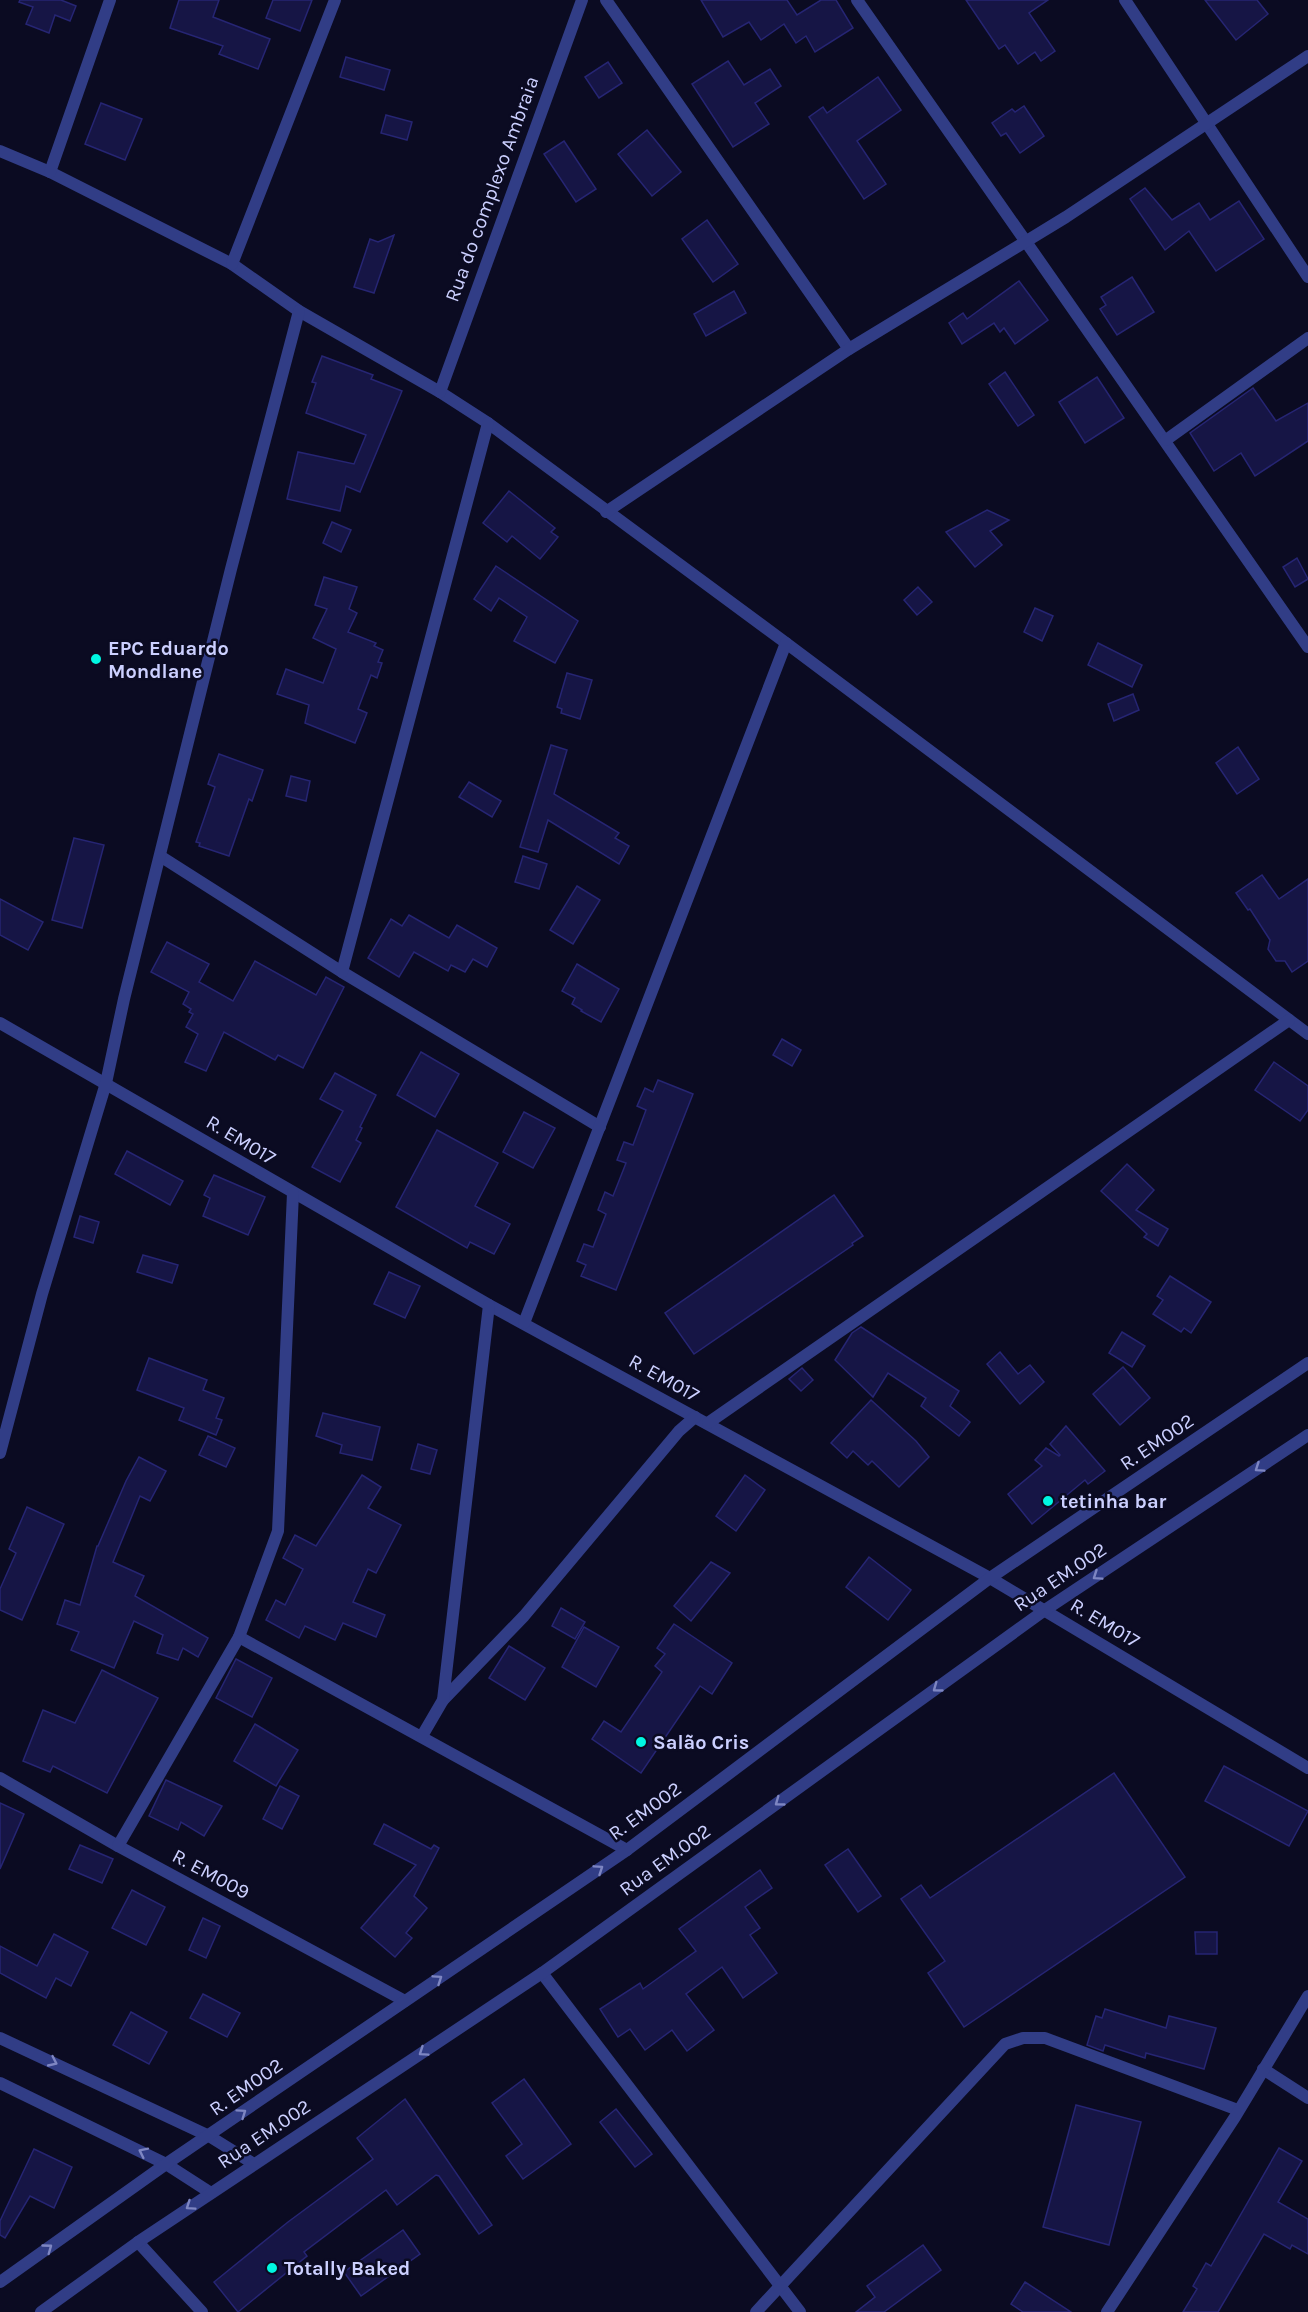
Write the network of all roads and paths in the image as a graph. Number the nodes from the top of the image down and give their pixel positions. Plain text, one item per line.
1 (110, 0) edge
2 (335, 0) edge
3 (582, 0) edge
4 (606, 0) edge
5 (857, 0) edge
6 (1125, 0) edge
7 (1308, 56) edge
8 (1208, 123) junction
9 (0, 151) edge
10 (50, 172) junction
11 (1025, 243) junction
12 (232, 264) junction
13 (1308, 277) edge
14 (299, 310) junction
15 (1308, 338) edge
16 (849, 349) junction
17 (440, 392) junction
18 (489, 423) junction
19 (1166, 441) junction
20 (606, 512) junction
21 (786, 642) junction
22 (1308, 647) edge
23 (160, 856) junction
24 (342, 972) junction
25 (1288, 1020) junction
26 (0, 1023) edge
27 (1308, 1034) edge
28 (106, 1083) junction
29 (600, 1127) junction
30 (293, 1193) junction
31 (489, 1305) junction
32 (524, 1323) junction
33 (1308, 1363) edge
34 (695, 1417) junction
35 (708, 1423) junction
36 (1308, 1435) edge
37 (0, 1453) edge
38 (990, 1578) junction
39 (1045, 1610) junction
40 (238, 1636) junction
41 (444, 1700) junction
42 (422, 1736) junction
43 (1308, 1768) edge
44 (0, 1778) edge
45 (118, 1846) junction
46 (627, 1850) junction
47 (542, 1973) junction
48 (1308, 1996) edge
49 (405, 2001) junction
50 (0, 2037) edge
51 (1263, 2069) junction
52 (0, 2083) edge
53 (1308, 2098) edge
54 (1238, 2110) junction
55 (209, 2136) junction
56 (166, 2164) junction
57 (254, 2164) junction
58 (211, 2193) junction
59 (138, 2242) junction
60 (0, 2282) edge
61 (781, 2285) junction
62 (41, 2312) edge
63 (202, 2312) edge
64 (756, 2312) edge
65 (800, 2312) edge
66 (1107, 2312) edge

1 - 10 street
2 - 12 street
3 - 17 street, Rua do complexo Ambraia
4 - 16 street
5 - 11 street
6 - 8 street
7 - 8 street
8 - 11 street
8 - 13 street
9 - 10 street
10 - 12 street
11 - 16 street
11 - 19 street
12 - 14 street
14 - 17 street
14 - 23 street
15 - 19 street
16 - 20 street
17 - 18 street
18 - 20 street
18 - 24 street
19 - 22 street
20 - 21 street
21 - 25 street
21 - 29 street
23 - 24 street
23 - 28 street
24 - 29 street
25 - 27 street
25 - 35 street
26 - 28 street, R. EM017
28 - 30 street, R. EM017
28 - 37 street
29 - 32 street
30 - 31 street, R. EM017
30 - 40 street
31 - 32 street, R. EM017
31 - 41 street
32 - 34 street, R. EM017
33 - 38 street, R. EM002
34 - 35 street, R. EM017
34 - 41 street
35 - 38 street, R. EM017
36 -> 39 street, Rua EM.002
38 - 39 street, R. EM017
38 - 46 street, R. EM002
39 - 43 street, R. EM017
39 -> 47 street, Rua EM.002
40 - 42 street
40 - 45 street
41 - 42 street
42 - 46 street
44 - 45 street, R. EM009
45 - 49 street, R. EM009
49 -> 46 street, R. EM002
47 -> 57 street, Rua EM.002
47 - 61 street
48 - 51 street
55 -> 49 street, R. EM002
50 -> 55 street
51 - 53 street
51 - 54 street
56 -> 52 street
54 - 61 street
54 - 66 street
55 - 56 street, R. EM002
55 - 57 street
56 - 58 street
60 -> 56 street, R. EM002
57 - 58 street, Rua EM.002
58 -> 59 street, Rua EM.002
59 - 62 street, Rua EM.002
59 - 63 street
61 - 64 street
61 - 65 street

